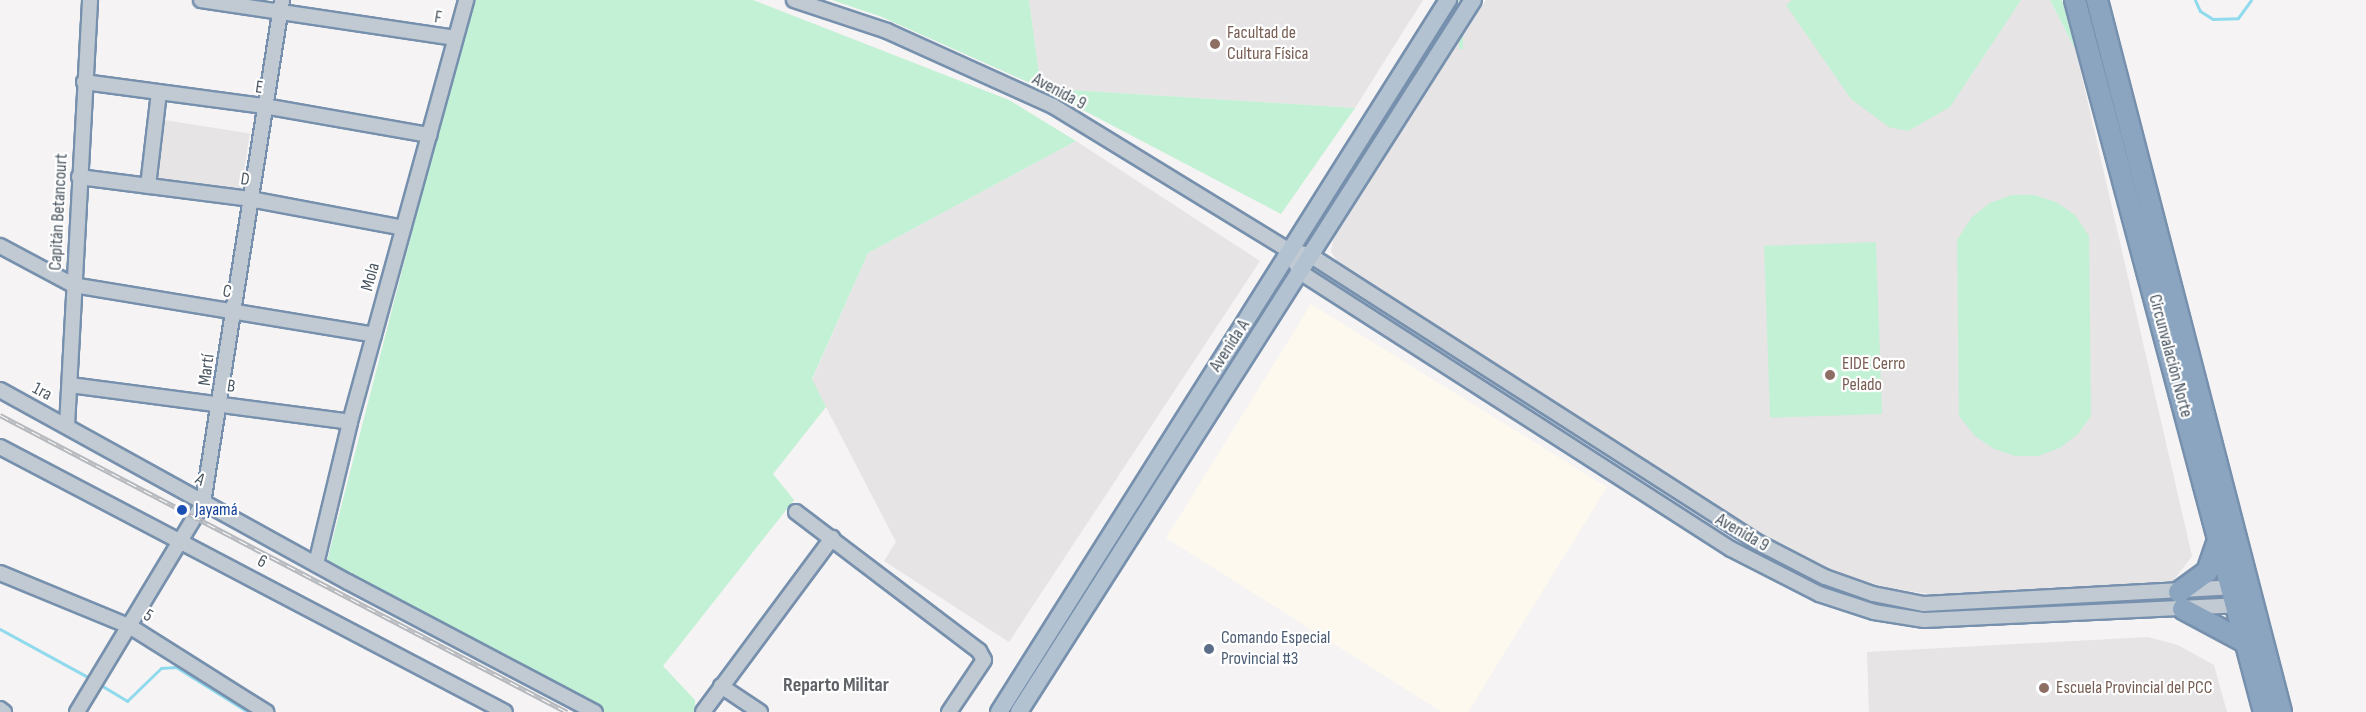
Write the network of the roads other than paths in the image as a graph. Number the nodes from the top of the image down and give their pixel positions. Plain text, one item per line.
1 (90, 0) edge
2 (201, 0) edge
3 (466, 0) edge
4 (794, 0) edge
5 (1448, 0) edge
6 (1473, 0) edge
7 (2075, 0) edge
8 (2097, 0) edge
9 (281, 6) edge
10 (455, 38) junction
11 (1429, 69) junction
12 (1403, 71) junction
13 (84, 82) junction
14 (159, 93) junction
15 (264, 106) junction
16 (429, 135) junction
17 (79, 177) junction
18 (148, 186) junction
19 (250, 199) junction
20 (403, 228) junction
21 (0, 246) edge
22 (1290, 251) junction
23 (1310, 255) junction
24 (1300, 272) junction
25 (73, 285) junction
26 (233, 311) junction
27 (374, 335) junction
28 (70, 385) junction
29 (0, 390) edge
30 (221, 404) junction
31 (350, 423) junction
32 (68, 426) junction
33 (0, 447) edge
34 (1640, 466) junction
35 (1629, 484) junction
36 (203, 502) junction
37 (796, 512) dead end
38 (2219, 537) junction
39 (832, 538) junction
40 (183, 540) junction
41 (316, 564) junction
42 (0, 573) edge
43 (2244, 596) junction
44 (1991, 600) junction
45 (2181, 601) junction
46 (1993, 618) junction
47 (131, 627) junction
48 (2247, 643) junction
49 (721, 686) junction
50 (0, 709) edge
51 (4, 712) edge
52 (77, 712) edge
53 (266, 712) edge
54 (505, 712) edge
55 (595, 712) edge
56 (704, 712) edge
57 (760, 712) edge
58 (949, 712) edge
59 (999, 712) edge
60 (1019, 712) edge
61 (2264, 712) edge
62 (2281, 712) edge

1 - 13 street, Capitán Betancourt
2 - 9 street, F
3 - 10 street, Mola
4 - 22 street, Avenida 9
5 - 12 main road, Avenida A
6 - 11 main road, Avenida A
7 - 38 highway, Circunvalación Norte
8 - 43 highway, Circunvalación Norte
9 - 10 street, F
9 - 15 street, Martí
10 - 16 street, Mola
11 - 12 main road
11 - 23 main road, Avenida A
12 - 22 main road, Avenida A
13 - 14 street, E
13 - 17 street, Capitán Betancourt
14 - 15 street, E
14 - 18 street
15 - 16 street, E
15 - 19 street, Martí
16 - 20 street, Mola
17 - 18 street, D
17 - 25 street, Capitán Betancourt
18 - 19 street, D
19 - 20 street, D
19 - 26 street, Martí
20 - 27 street, Mola
21 - 25 street, C
22 - 23 street, Avenida 9
22 - 24 street
22 - 59 main road, Avenida A
23 - 24 main road, Avenida A
23 - 34 street, Avenida 9
24 - 35 street, Avenida 9
24 - 60 main road, Avenida A
25 - 26 street, C
25 - 28 street, Capitán Betancourt
26 - 27 street, C
26 - 30 street, Martí
27 - 31 street, Mola
28 - 30 street, B
28 - 32 street, Capitán Betancourt
29 - 32 street, 1ra
30 - 31 street, B
30 - 36 street, Martí
31 - 41 street, Mola
32 - 36 street, A
33 - 40 street, 6
34 - 35 street
34 - 44 street, Avenida 9
35 - 46 street, Avenida 9
36 - 40 street, Martí
36 - 41 street, A
37 - 39 street
38 - 43 highway, Circunvalación Norte
38 - 45 highway
39 - 49 street
39 - 58 street
40 - 47 street, Martí
40 - 54 street, 6
41 - 55 street, A
42 - 47 street, 5
43 - 45 street, Avenida 9
43 - 45 street, Avenida 9
43 - 48 highway, Circunvalación Norte
43 - 62 highway, Circunvalación Norte
44 - 45 street, Avenida 9
44 - 46 street
45 - 46 street, Avenida 9
45 - 48 highway
47 - 52 street, Martí
47 - 53 street, 5
48 - 61 highway, Circunvalación Norte
49 - 56 street
49 - 57 street
50 - 51 street

